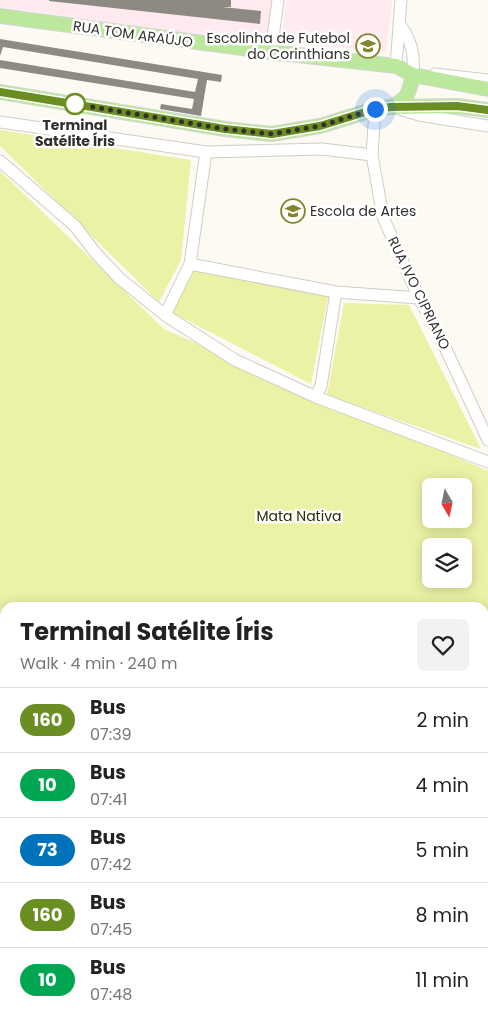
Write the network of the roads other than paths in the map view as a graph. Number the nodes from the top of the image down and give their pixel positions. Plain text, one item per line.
1 (278, 0) edge
2 (401, 0) edge
3 (0, 16) edge
4 (399, 22) junction
5 (271, 52) junction
6 (396, 66) junction
7 (416, 75) junction
8 (488, 80) edge
9 (488, 89) edge
10 (0, 92) edge
11 (391, 107) junction
12 (375, 109) junction
13 (488, 110) edge
14 (0, 122) edge
15 (488, 126) edge
16 (206, 152) junction
17 (372, 155) junction
18 (0, 161) edge
19 (190, 264) junction
20 (336, 292) junction
21 (419, 298) junction
22 (165, 315) junction
23 (316, 397) junction
24 (471, 403) junction
25 (488, 412) edge
26 (488, 440) edge
27 (488, 462) edge

1 - 5 street
2 - 4 street
3 - 5 main road, RUA TOM ARAÚJO
4 - 6 street
4 - 7 street
5 - 6 main road, RUA TOM ARAÚJO
6 - 7 main road, RUA TOM ARAÚJO
7 - 8 street
7 - 9 main road, RUA TOM ARAÚJO
7 - 11 main road
10 - 12 main road
11 - 12 main road
11 - 13 main road
11 - 15 street
12 - 17 street, RUA IVO CIPRIANO
14 - 16 street
16 - 17 street
16 - 19 street
17 - 21 street, RUA IVO CIPRIANO
18 - 22 street
19 - 20 street
19 - 22 street
20 - 21 street
20 - 23 street
21 - 24 street, RUA IVO CIPRIANO
22 - 23 street
23 - 27 street
24 - 25 street
24 - 26 street, RUA IVO CIPRIANO

